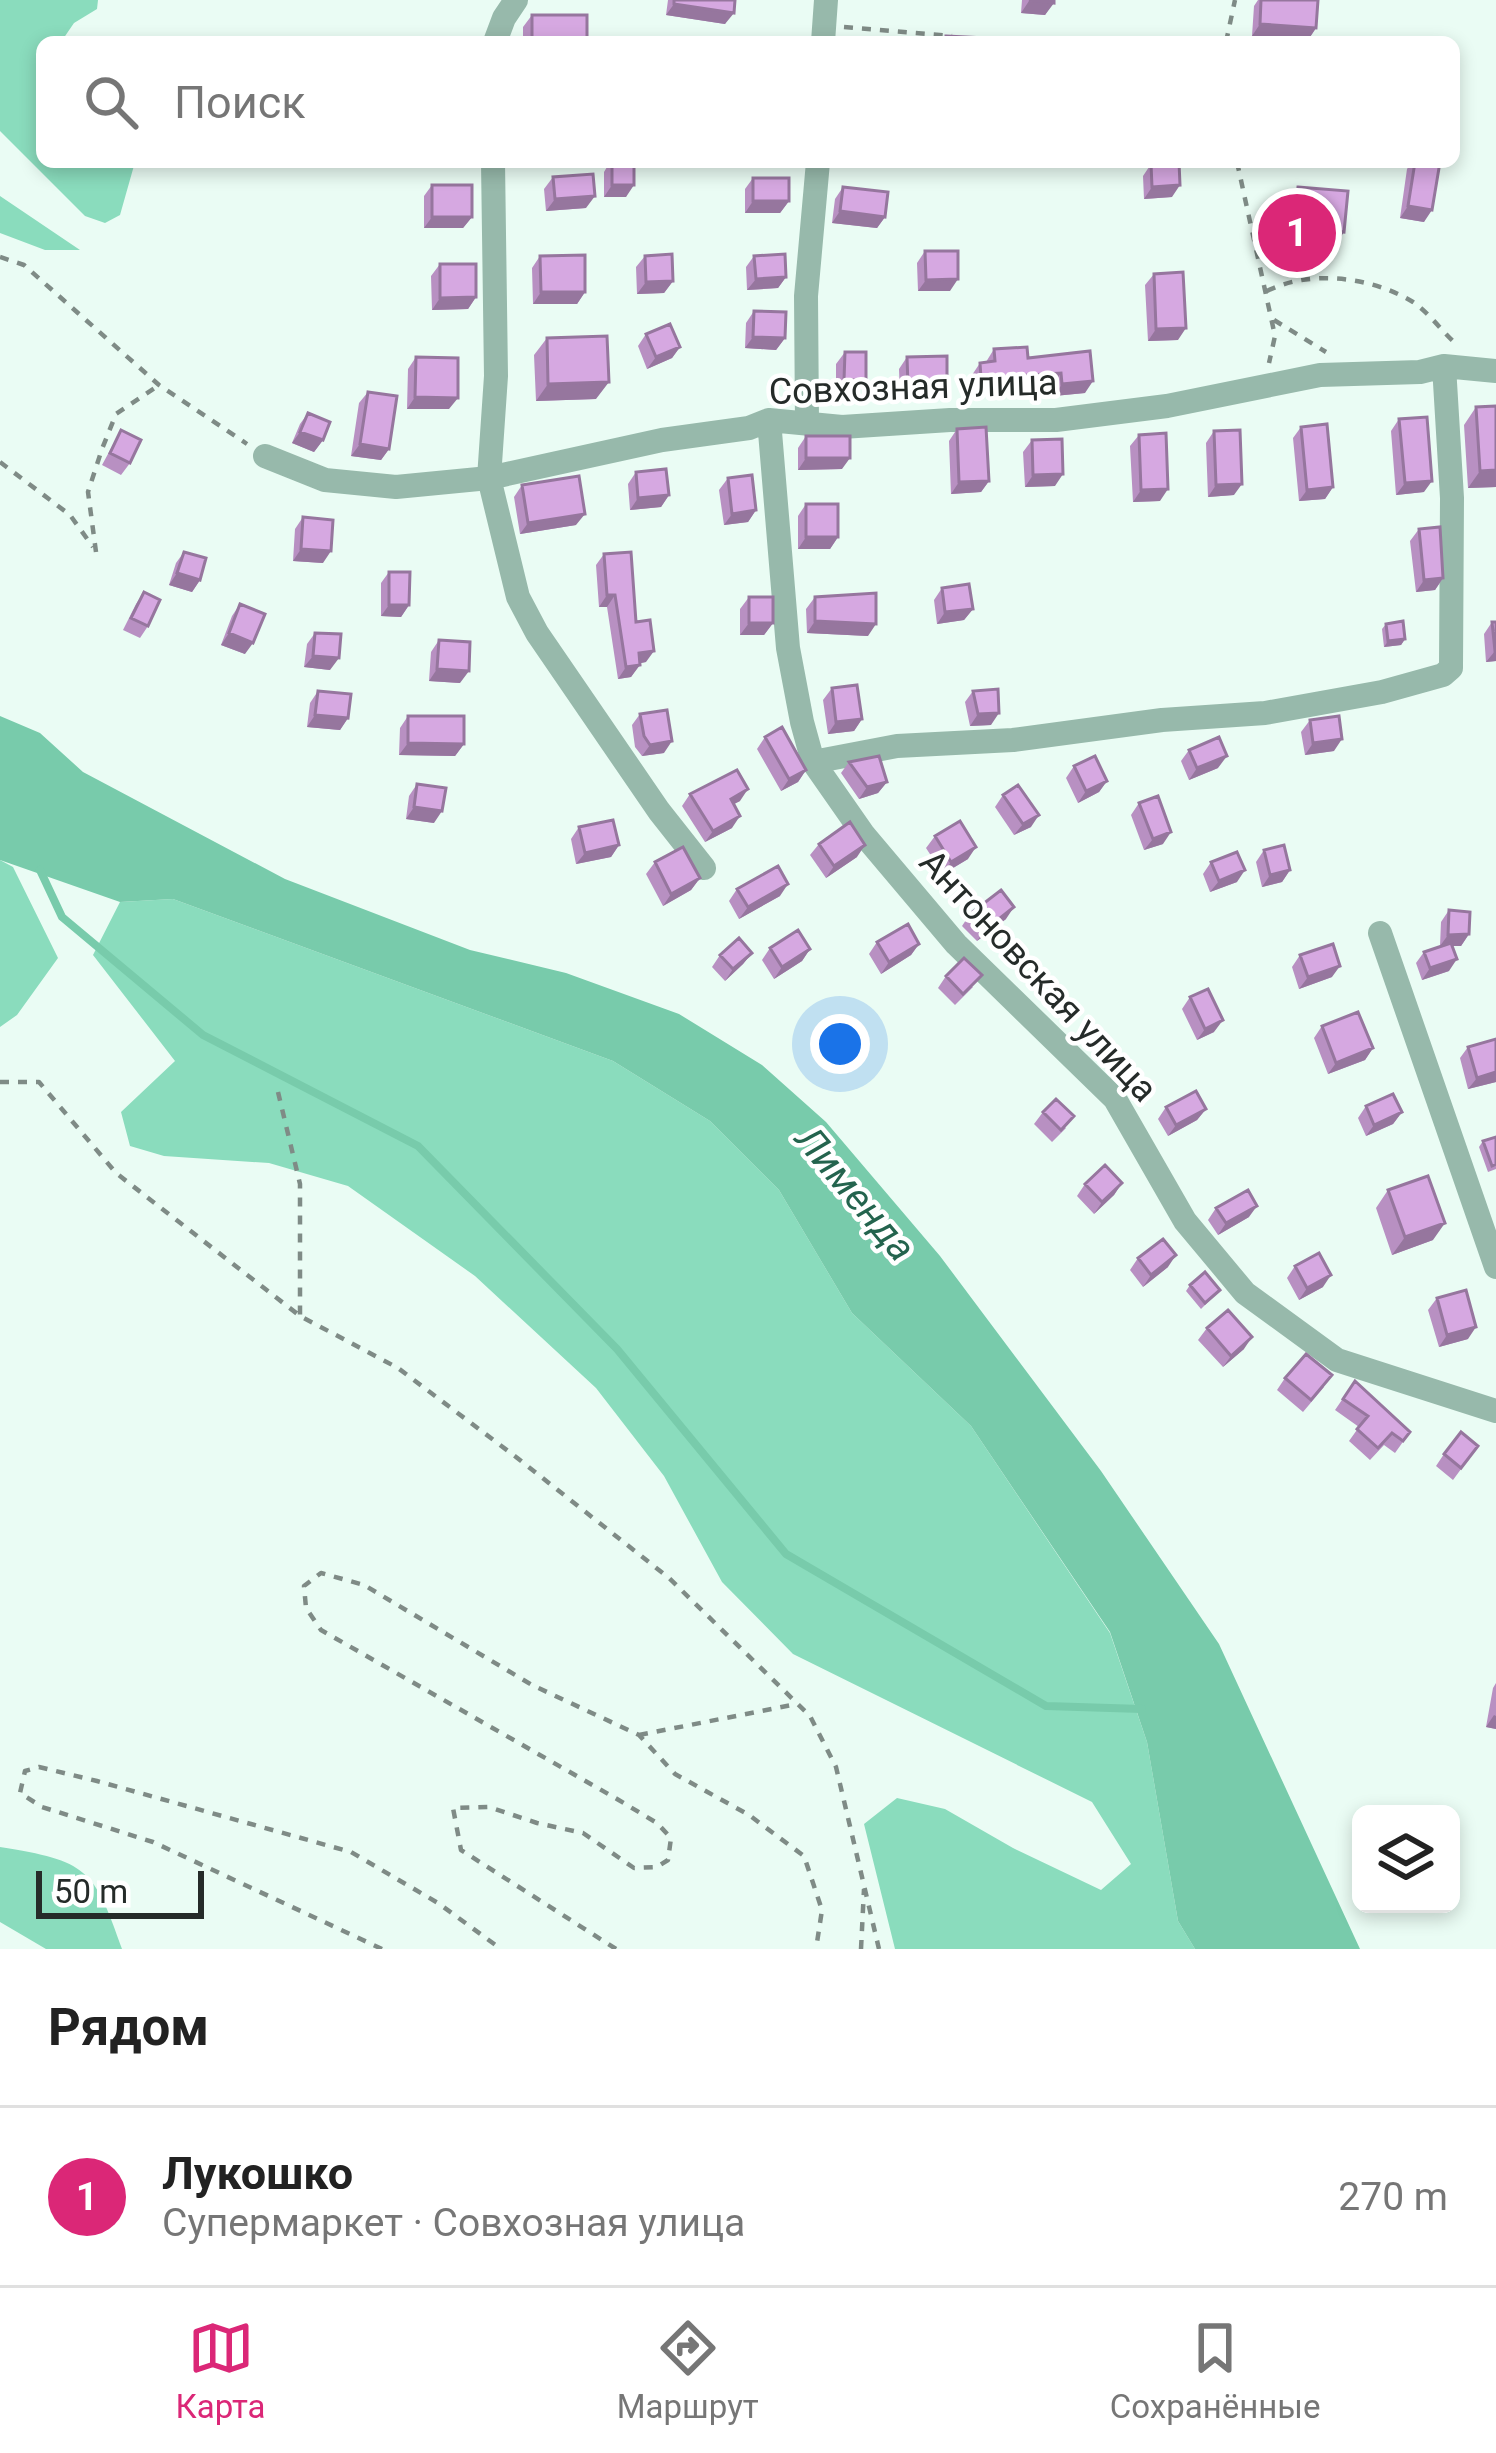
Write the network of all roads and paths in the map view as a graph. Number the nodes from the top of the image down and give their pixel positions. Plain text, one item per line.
1 (516, 0) edge
2 (1235, 0) edge
3 (824, 22) edge
4 (498, 36) edge
5 (944, 36) edge
6 (1227, 36) edge
7 (493, 168) edge
8 (817, 168) edge
9 (1238, 168) edge
10 (0, 256) edge
11 (1267, 291) junction
12 (1272, 318) junction
13 (1328, 353) dead end
14 (1444, 366) junction
15 (1491, 371) edge
16 (160, 386) junction
17 (1264, 386) junction
18 (769, 420) junction
19 (807, 423) junction
20 (265, 457) joint
21 (0, 462) edge
22 (489, 478) junction
23 (813, 762) junction
24 (704, 868) dead end
25 (1380, 933) dead end
26 (0, 1082) edge
27 (278, 1092) dead end
28 (1496, 1268) edge
29 (301, 1316) junction
30 (1496, 1411) edge
31 (797, 1703) junction
32 (639, 1735) junction
33 (865, 1880) junction
34 (382, 1949) edge
35 (501, 1949) edge
36 (616, 1949) edge
37 (816, 1949) edge
38 (861, 1949) edge
39 (879, 1949) edge

1 - 4 street
2 - 6 path
3 - 5 path
7 - 22 street
8 - 19 street
9 - 11 path
10 - 16 path
11 - 12 path
11 - 15 path
12 - 13 path
12 - 17 path
14 - 15 street, Совхозная улица
14 - 17 street, Совхозная улица
14 - 23 street
16 - 20 path
16 - 21 path
17 - 19 street, Совхозная улица
18 - 19 street, Совхозная улица
18 - 22 street, Совхозная улица
18 - 23 street, Антоновская улица
20 - 22 street, Совхозная улица
22 - 24 street
23 - 30 street, Антоновская улица
25 - 28 street
26 - 29 path
27 - 29 path
29 - 31 path
31 - 32 path
31 - 33 path
32 - 36 path
32 - 37 path
33 - 38 path
33 - 39 path
34 - 35 path

